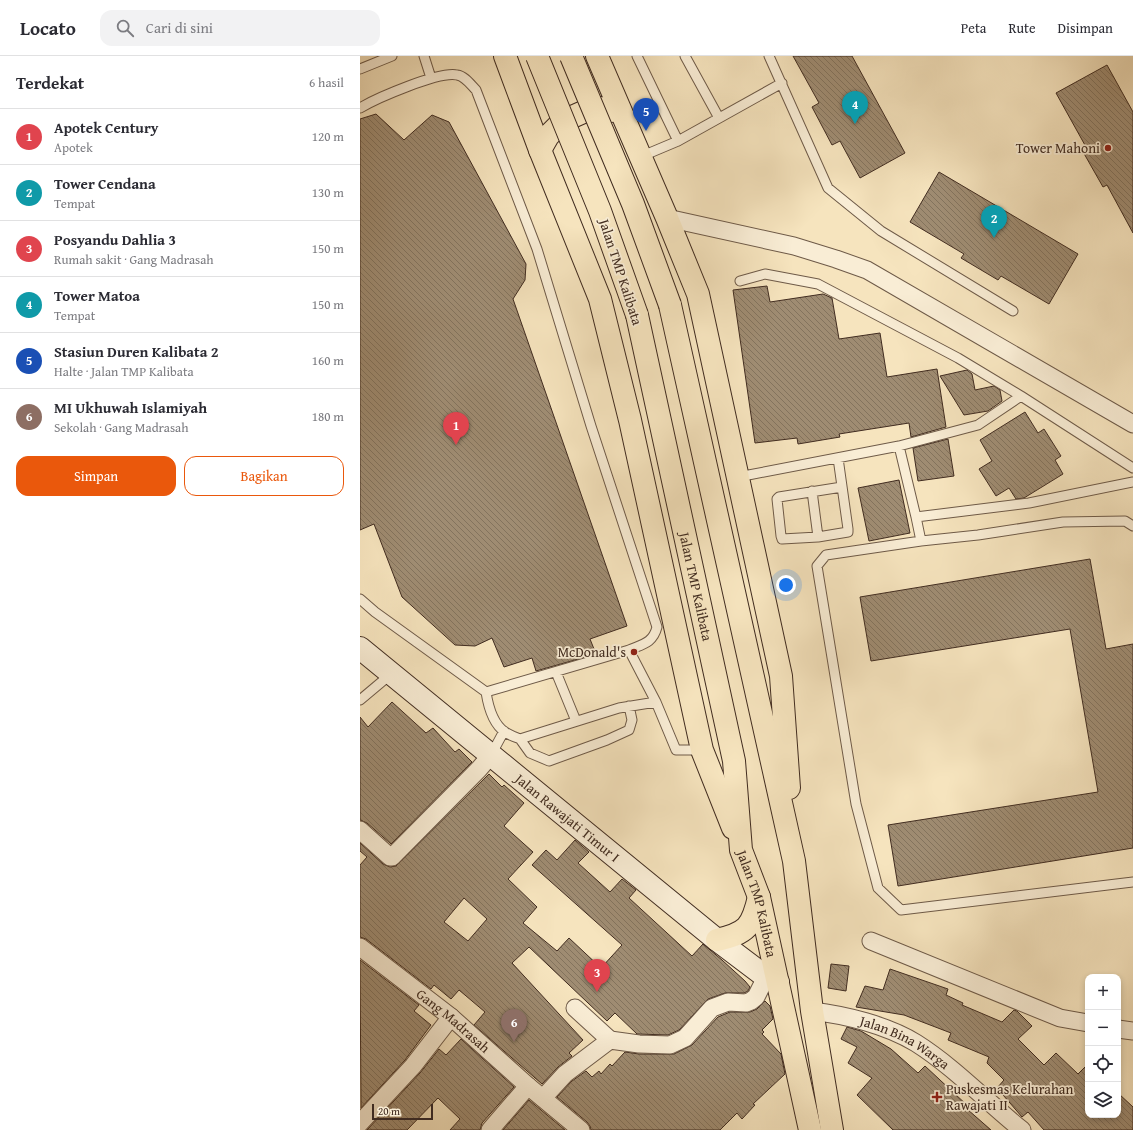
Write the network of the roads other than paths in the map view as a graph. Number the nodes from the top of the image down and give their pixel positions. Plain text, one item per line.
1 (392, 56) edge
2 (424, 56) edge
3 (505, 56) edge
4 (536, 56) edge
5 (570, 56) edge
6 (596, 56) edge
7 (637, 56) edge
8 (685, 56) edge
9 (769, 56) edge
10 (360, 69) edge
11 (431, 78) junction
12 (782, 83) junction
13 (360, 108) edge
14 (719, 118) junction
15 (627, 126) junction
16 (678, 141) junction
17 (540, 150) junction
18 (640, 157) junction
19 (667, 218) junction
20 (740, 281) dead end
21 (1013, 311) dead end
22 (1021, 396) junction
23 (1133, 424) edge
24 (900, 446) junction
25 (838, 458) junction
26 (1133, 468) edge
27 (738, 477) junction
28 (1133, 482) edge
29 (842, 487) junction
30 (812, 491) junction
31 (916, 517) junction
32 (1133, 526) edge
33 (818, 537) junction
34 (921, 541) junction
35 (360, 599) edge
36 (360, 648) edge
37 (629, 650) junction
38 (556, 672) junction
39 (391, 674) junction
40 (486, 692) junction
41 (360, 700) edge
42 (656, 702) junction
43 (630, 706) junction
44 (576, 721) junction
45 (504, 731) junction
46 (520, 739) junction
47 (702, 750) junction
48 (491, 755) junction
49 (360, 830) edge
50 (741, 850) junction
51 (794, 861) junction
52 (1133, 882) edge
53 (759, 897) junction
54 (717, 940) junction
55 (871, 941) dead end
56 (360, 947) edge
57 (772, 980) junction
58 (576, 1008) dead end
59 (812, 1011) junction
60 (451, 1017) junction
61 (1085, 1022) edge
62 (1121, 1029) edge
63 (1133, 1031) edge
64 (610, 1040) junction
65 (528, 1086) junction
66 (543, 1098) junction
67 (360, 1123) edge
68 (490, 1130) edge
69 (581, 1130) edge
70 (810, 1130) edge
71 (832, 1130) edge
72 (1022, 1130) edge

1 - 10 lane
2 - 11 lane
3 - 17 main road
4 - 50 main road, Jalan TMP Kalibata, bridge
5 - 51 main road, bridge
6 - 15 main road
7 - 16 lane
8 - 14 lane
9 - 12 lane
11 - 13 lane
11 - 37 lane
12 - 14 lane
12 - 21 lane
14 - 16 lane
15 - 17 main road
15 - 18 main road
16 - 18 lane
17 - 47 main road
18 - 19 main road
19 - 23 street
19 - 27 main road
20 - 22 lane
22 - 24 lane
22 - 26 lane
24 - 25 lane
24 - 31 lane
25 - 27 lane
25 - 29 lane
27 - 51 main road
28 - 31 lane
29 - 30 lane
29 - 33 lane
30 - 33 lane
30 - 33 lane
31 - 34 lane
32 - 34 lane
34 - 52 lane
35 - 40 lane
36 - 39 street, Jalan Rawajati Timur I
37 - 38 lane
37 - 42 lane
38 - 40 lane
38 - 44 lane
39 - 41 lane
39 - 48 street, Jalan Rawajati Timur I
40 - 45 lane
42 - 43 lane
42 - 47 lane
43 - 44 lane
43 - 46 lane
44 - 46 lane
45 - 46 lane
45 - 48 lane
47 - 50 main road
48 - 49 street
48 - 54 street, Jalan Rawajati Timur I
50 - 53 main road, Jalan TMP Kalibata
51 - 59 main road
53 - 54 main road
53 - 57 main road, Jalan TMP Kalibata
54 - 57 street, Jalan Rawajati Timur I
55 - 61 street
56 - 60 street, Gang Madrasah
57 - 64 street
57 - 70 main road, Jalan TMP Kalibata
58 - 64 street
59 - 71 main road
59 - 72 street, Jalan Bina Warga
60 - 65 street, Gang Madrasah
60 - 67 street
62 - 63 street
64 - 66 street
65 - 66 street, Gang Madrasah
65 - 68 street
66 - 69 street, Gang Madrasah

